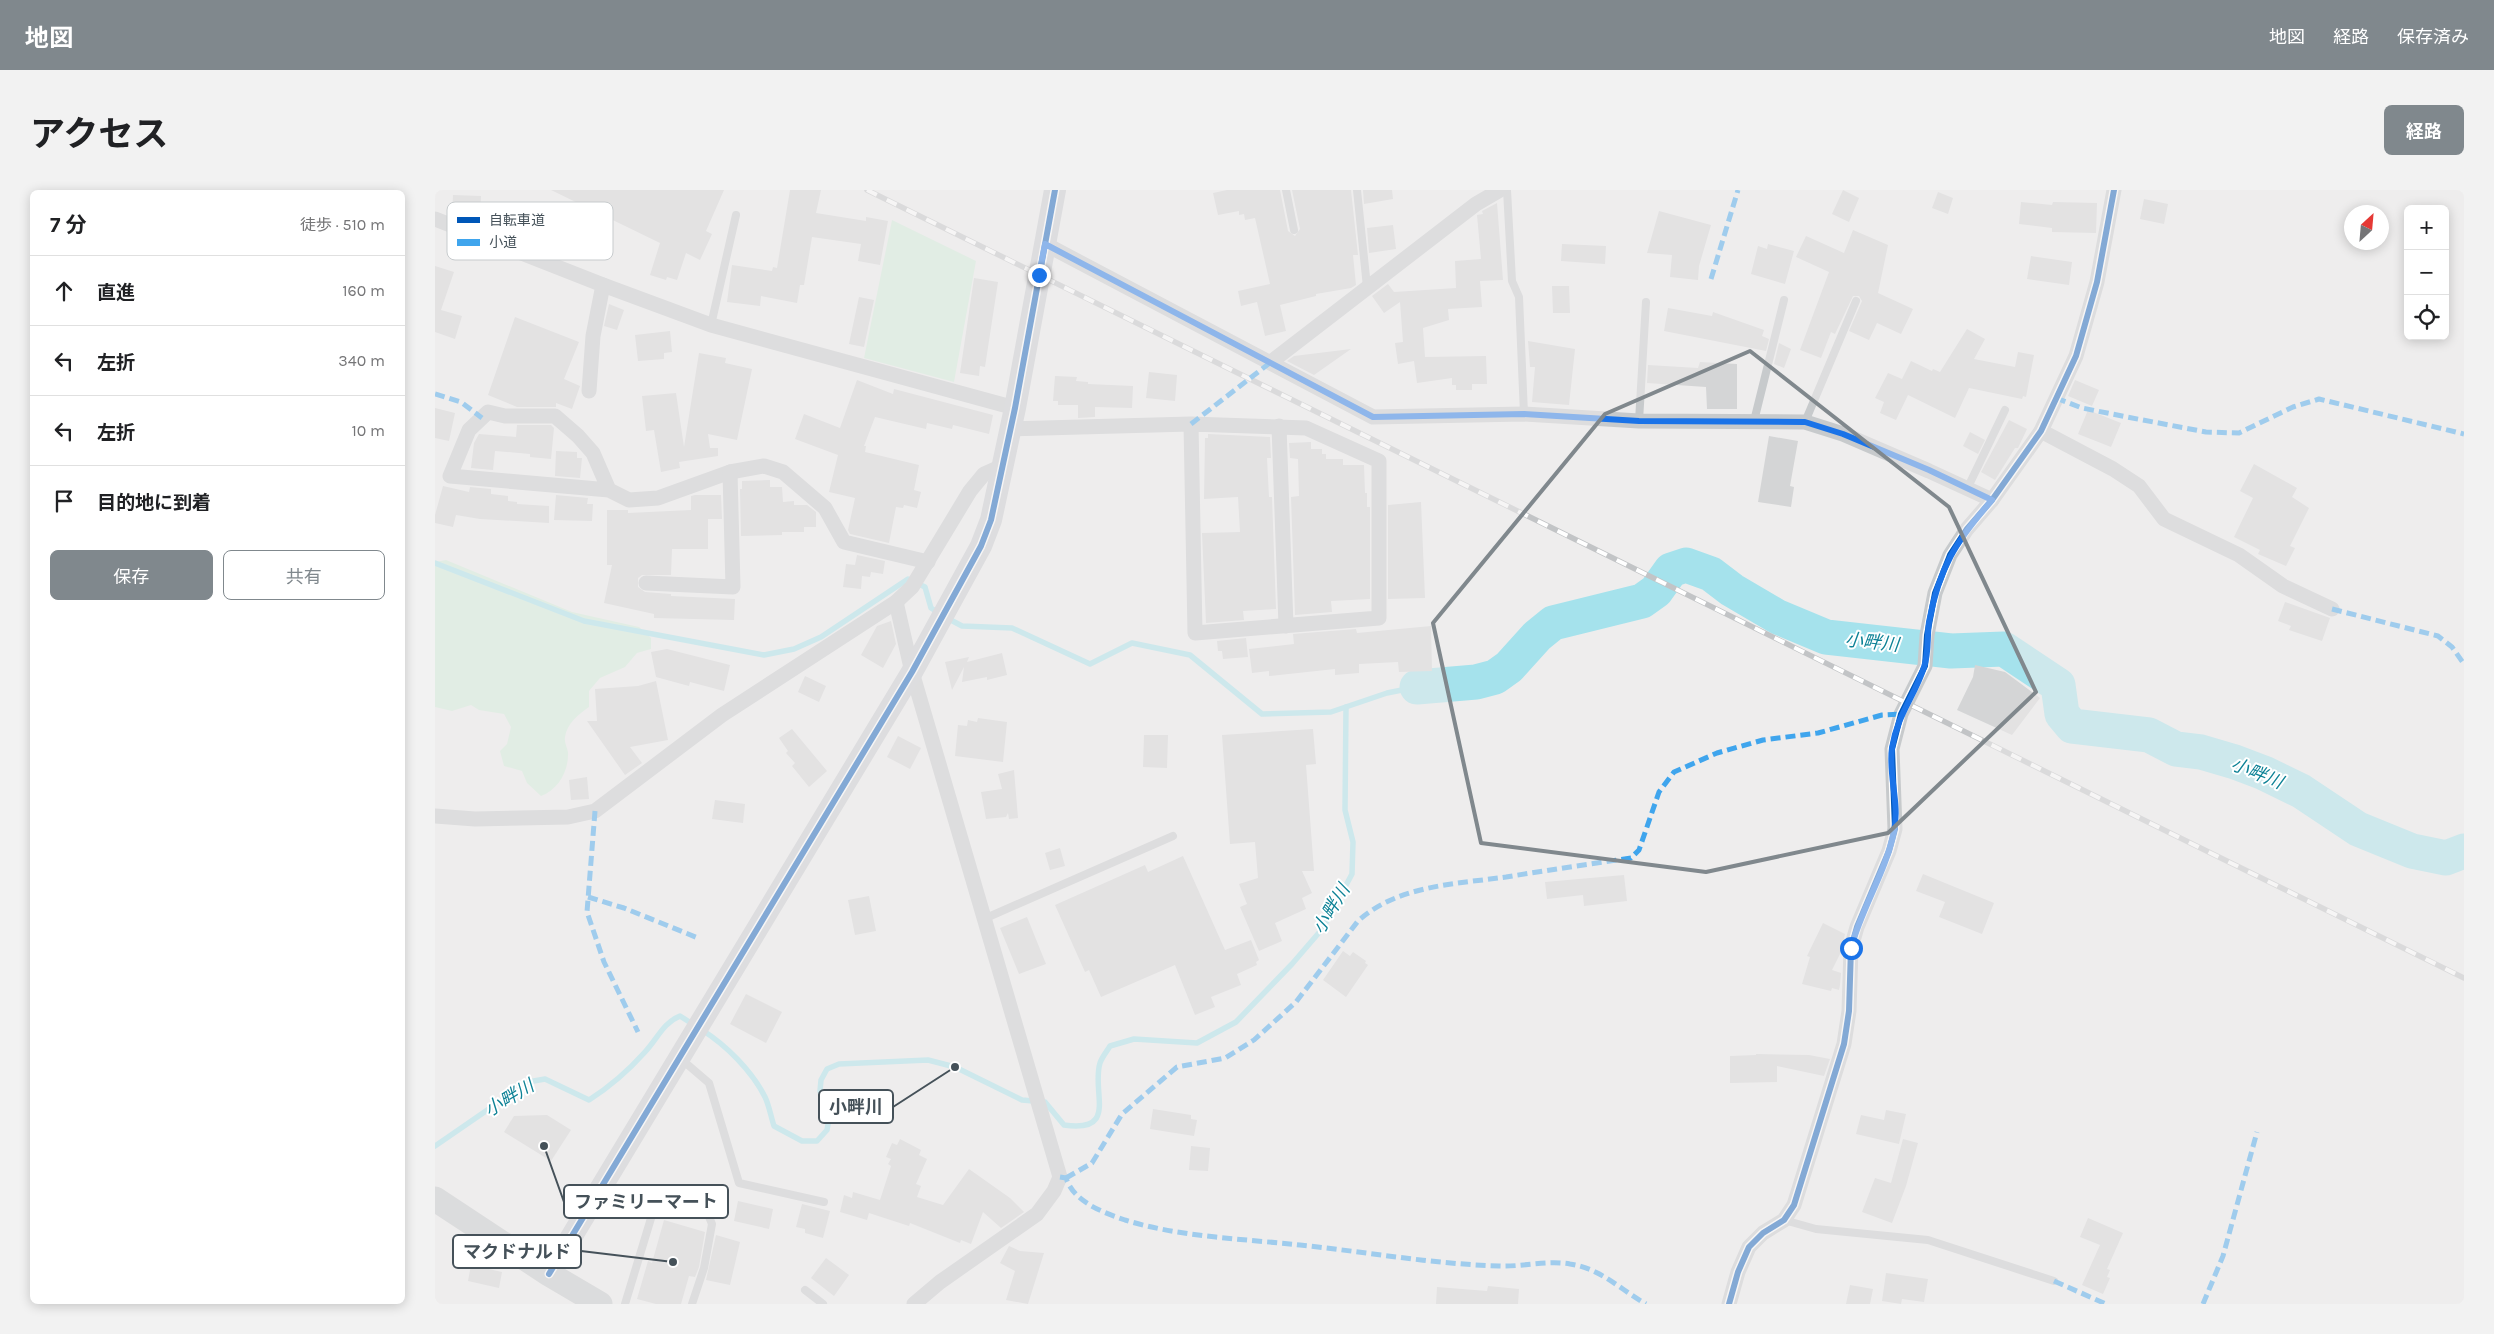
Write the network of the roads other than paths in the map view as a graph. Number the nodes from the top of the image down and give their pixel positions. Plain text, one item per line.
1 (1055, 190) edge
2 (1286, 190) edge
3 (1357, 190) edge
4 (1500, 190) edge
5 (1507, 190) edge
6 (2113, 190) edge
7 (736, 215) dead end
8 (435, 219) edge
9 (447, 224) edge
10 (1295, 230) dead end
11 (1045, 244) junction
12 (539, 260) edge
13 (603, 285) junction
14 (1367, 287) junction
15 (1784, 300) dead end
16 (1856, 301) dead end
17 (1646, 302) dead end
18 (711, 325) junction
19 (1271, 362) junction
20 (589, 391) dead end
21 (2005, 410) dead end
22 (1524, 414) junction
23 (1012, 419) junction
24 (1639, 421) junction
25 (1754, 421) junction
26 (1805, 422) junction
27 (1191, 424) junction
28 (1279, 426) junction
29 (2041, 431) junction
30 (1002, 466) junction
31 (730, 472) junction
32 (1968, 487) junction
33 (609, 490) junction
34 (1992, 500) junction
35 (928, 562) junction
36 (646, 583) dead end
37 (896, 602) junction
38 (2332, 609) dead end
39 (1286, 626) junction
40 (912, 672) junction
41 (435, 816) edge
42 (1173, 836) dead end
43 (986, 918) junction
44 (679, 1058) junction
45 (435, 1199) edge
46 (824, 1202) dead end
47 (1784, 1220) junction
48 (549, 1274) junction
49 (2054, 1281) dead end
50 (805, 1290) dead end
51 (600, 1304) edge
52 (625, 1304) edge
53 (692, 1304) edge
54 (823, 1304) edge
55 (913, 1304) edge
56 (1729, 1304) edge

1 - 11 street
2 - 10 lane
3 - 14 lane
4 - 14 street
5 - 22 lane
6 - 29 street
7 - 18 lane
8 - 9 street
11 - 19 street
11 - 23 street
12 - 13 street
13 - 18 street
13 - 20 street
14 - 19 street
15 - 25 lane
16 - 26 lane
17 - 24 lane
18 - 23 street
19 - 22 street
21 - 32 lane
22 - 24 street
23 - 27 street
23 - 30 street
24 - 25 street
25 - 26 street
26 - 32 street
27 - 28 street
27 - 39 street
28 - 39 street
28 - 39 street
29 - 34 street
29 - 38 street
30 - 35 street
30 - 40 street
31 - 33 street
31 - 35 street
31 - 36 street
32 - 34 street
33 - 33 street
34 - 47 street
35 - 37 street
37 - 40 street
37 - 41 street
40 - 43 street
40 - 44 street
42 - 43 lane
43 - 55 street
44 - 46 lane
44 - 48 street
45 - 48 main road
47 - 49 lane
47 - 56 street
48 - 51 main road
50 - 54 lane
52 - 53 lane

